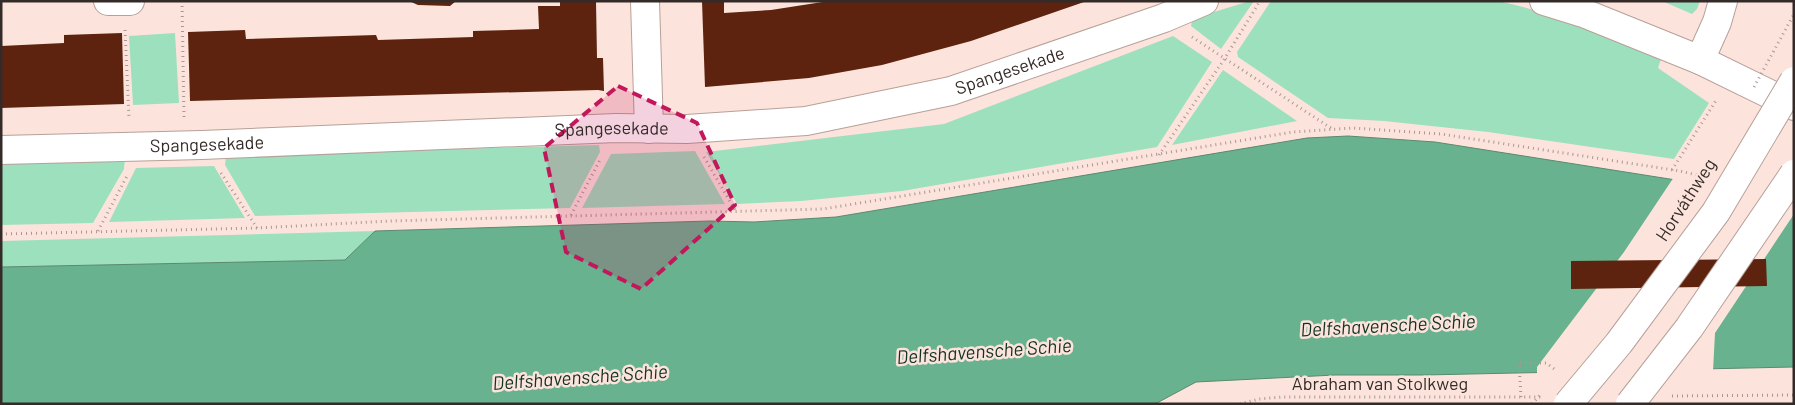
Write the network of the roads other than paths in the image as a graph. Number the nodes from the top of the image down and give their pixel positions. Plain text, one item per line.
1 (108, 1) edge
2 (130, 1) edge
3 (645, 1) edge
4 (1204, 1) edge
5 (1544, 1) edge
6 (1723, 1) edge
7 (124, 2) edge
8 (1700, 60) junction
9 (1794, 81) edge
10 (1794, 106) edge
11 (649, 129) junction
12 (1, 150) edge
13 (1794, 174) edge
14 (1568, 404) edge
15 (1630, 404) edge

1 - 7 street
2 - 7 street
3 - 11 street
4 - 11 street, Spangesekade
5 - 8 street
6 - 8 street
8 - 10 street
9 - 14 street, Horváthweg, bridge
11 - 12 street, Spangesekade
13 - 15 street, bridge

